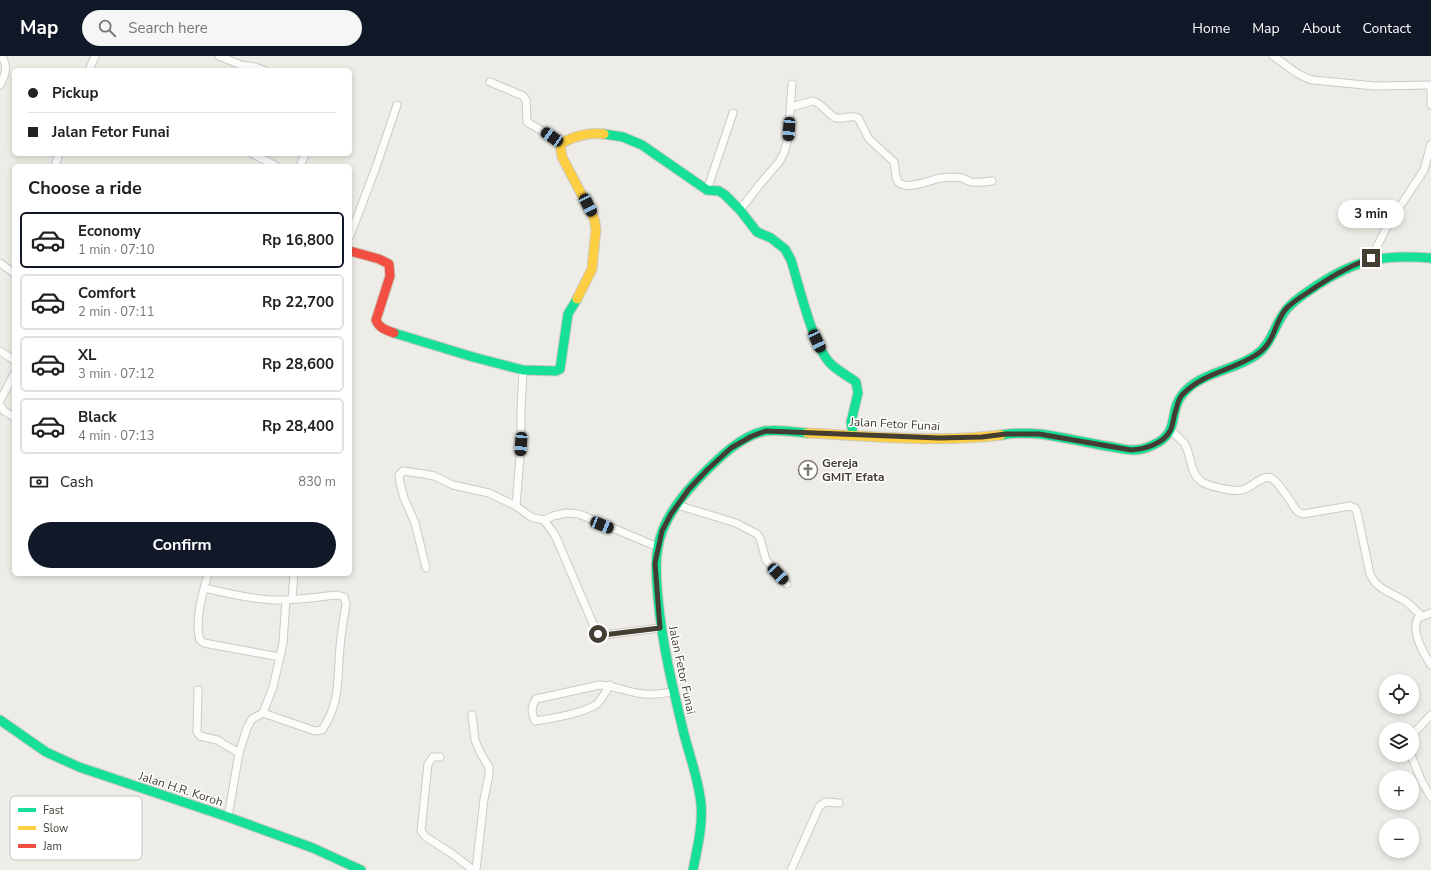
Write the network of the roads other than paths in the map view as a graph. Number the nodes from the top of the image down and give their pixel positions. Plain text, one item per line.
1 (2, 56) edge
2 (95, 56) edge
3 (219, 56) edge
4 (1273, 56) edge
5 (240, 67) edge
6 (89, 68) edge
7 (258, 68) edge
8 (490, 82) dead end
9 (792, 84) dead end
10 (0, 85) edge
11 (1431, 86) edge
12 (397, 105) dead end
13 (1431, 105) edge
14 (791, 107) junction
15 (733, 113) dead end
16 (560, 144) junction
17 (1431, 144) edge
18 (257, 156) edge
19 (272, 164) edge
20 (992, 181) dead end
21 (708, 190) junction
22 (740, 210) junction
23 (352, 231) edge
24 (352, 252) edge
25 (1371, 258) junction
26 (1431, 258) edge
27 (0, 263) edge
28 (12, 272) edge
29 (0, 351) edge
30 (12, 359) edge
31 (523, 370) junction
32 (12, 378) edge
33 (0, 401) edge
34 (0, 405) edge
35 (12, 416) edge
36 (1170, 430) junction
37 (853, 434) junction
38 (677, 505) junction
39 (516, 506) junction
40 (544, 520) junction
41 (658, 547) junction
42 (426, 568) dead end
43 (207, 576) edge
44 (294, 576) edge
45 (787, 584) dead end
46 (204, 588) junction
47 (289, 600) junction
48 (1431, 613) edge
49 (1422, 616) junction
50 (660, 628) junction
51 (280, 657) junction
52 (1431, 665) edge
53 (610, 686) junction
54 (198, 690) dead end
55 (674, 692) junction
56 (263, 713) junction
57 (472, 715) dead end
58 (1431, 715) edge
59 (0, 720) edge
60 (1419, 728) edge
61 (239, 753) junction
62 (440, 757) dead end
63 (1414, 762) edge
64 (1431, 797) edge
65 (839, 803) dead end
66 (228, 817) junction
67 (361, 870) edge
68 (475, 870) edge
69 (693, 870) edge
70 (792, 870) edge

1 - 10 street
2 - 6 street
3 - 5 street
4 - 11 street
5 - 7 street
8 - 16 street
9 - 14 street
11 - 13 street
12 - 23 street
14 - 20 street
14 - 22 street
15 - 21 street
16 - 21 street
16 - 31 street
17 - 25 street
18 - 19 street
21 - 22 street
22 - 37 street
24 - 31 street
25 - 26 street
25 - 36 street
27 - 28 street
29 - 30 street
31 - 39 street
32 - 33 street
34 - 35 street
36 - 37 street, Jalan Fetor Funai
36 - 49 street
37 - 38 street, Jalan Fetor Funai
38 - 41 street, Jalan Fetor Funai
38 - 45 street
39 - 40 street
39 - 42 street
40 - 41 street
40 - 50 street
41 - 50 street, Jalan Fetor Funai
43 - 46 street
44 - 47 street
46 - 47 street
46 - 51 street
47 - 51 street
47 - 56 street
48 - 49 street
49 - 52 street
50 - 55 street, Jalan Fetor Funai
51 - 56 street
53 - 53 street
53 - 55 street
54 - 61 street
55 - 69 street, Jalan Fetor Funai
56 - 61 street
57 - 68 street
58 - 60 street
59 - 66 street, Jalan H.R. Koroh
61 - 66 street
62 - 68 street
63 - 64 street
65 - 70 street
66 - 67 street, Jalan H.R. Koroh

